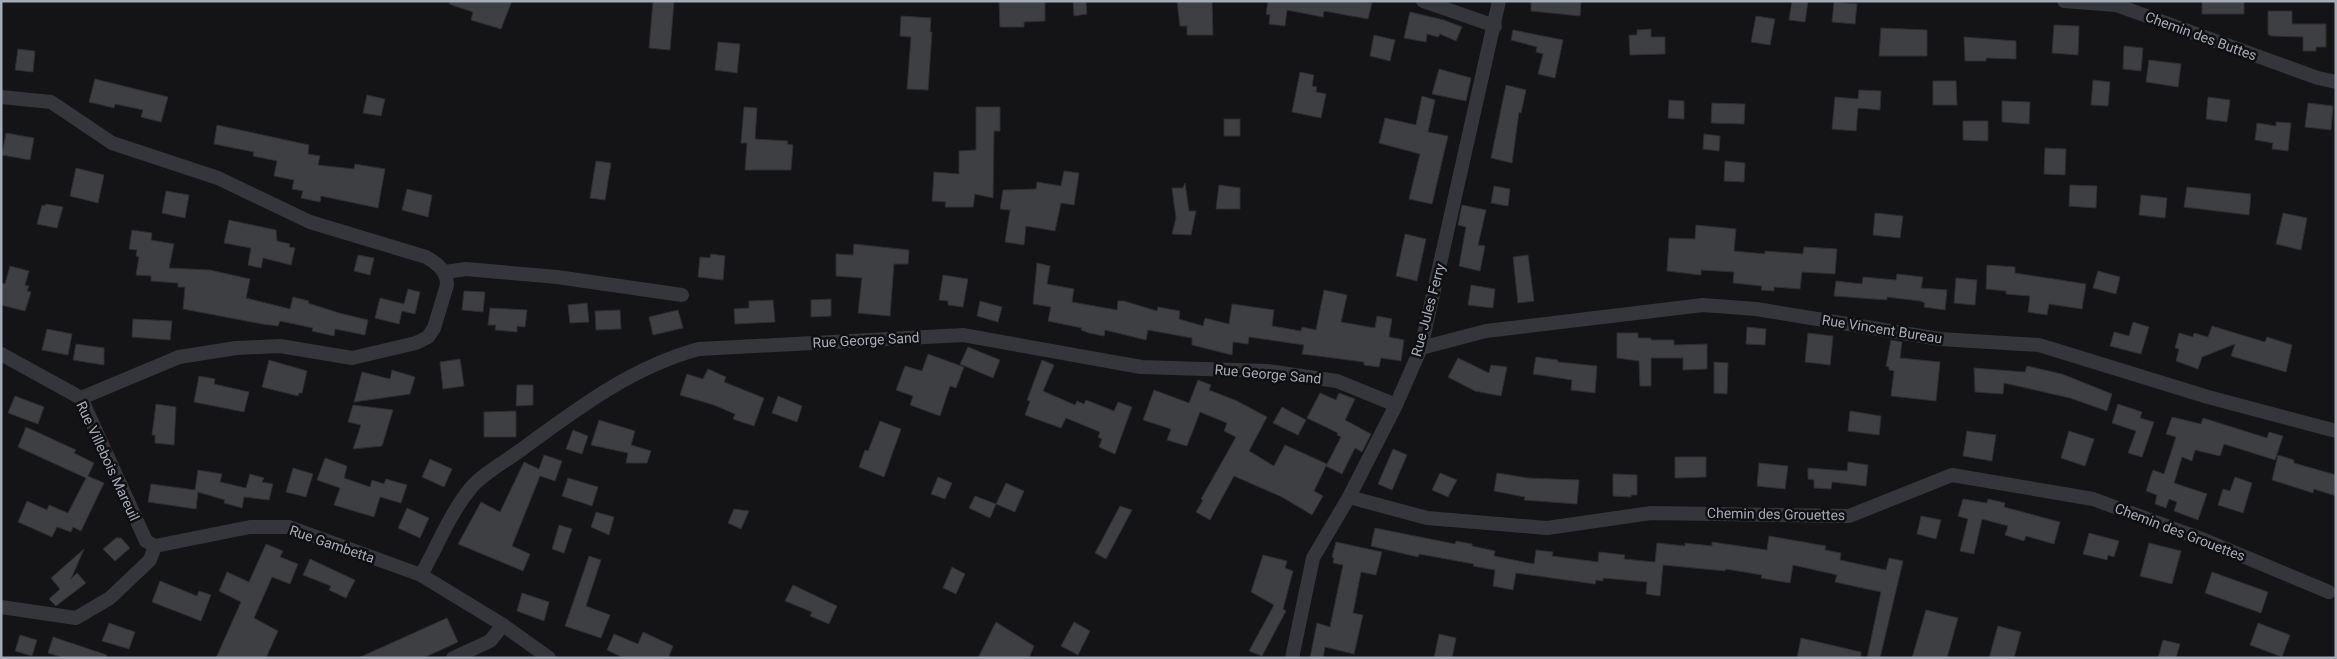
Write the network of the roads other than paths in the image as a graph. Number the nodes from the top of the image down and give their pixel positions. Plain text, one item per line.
1 (1423, 1) edge
2 (2064, 1) edge
3 (1500, 2) edge
4 (1495, 26) junction
5 (2336, 82) edge
6 (1, 98) edge
7 (445, 272) junction
8 (682, 294) dead end
9 (1421, 348) junction
10 (1, 354) edge
11 (81, 398) junction
12 (1396, 405) junction
13 (2336, 431) edge
14 (1349, 496) junction
15 (155, 546) junction
16 (421, 575) junction
17 (2329, 592) dead end
18 (1, 607) edge
19 (503, 625) junction
20 (453, 658) edge
21 (549, 658) edge
22 (1292, 658) edge

1 - 4 street
2 - 5 street, Chemin des Buttes
3 - 4 street, Rue Jules Ferry
4 - 9 street, Rue Jules Ferry
6 - 7 street
7 - 8 street
7 - 11 street
9 - 12 street, Rue Jules Ferry
9 - 13 street, Rue Vincent Bureau
10 - 11 street, Rue Villebois Mareuil
11 - 15 street, Rue Villebois Mareuil
12 - 14 street, Rue Jules Ferry
12 - 16 street, Rue George Sand
14 - 17 street, Chemin des Grouettes
14 - 22 street, Rue Jules Ferry
15 - 16 street, Rue Gambetta
15 - 18 street
16 - 19 street, Rue Gambetta
19 - 20 street
19 - 21 street, Rue Gambetta

